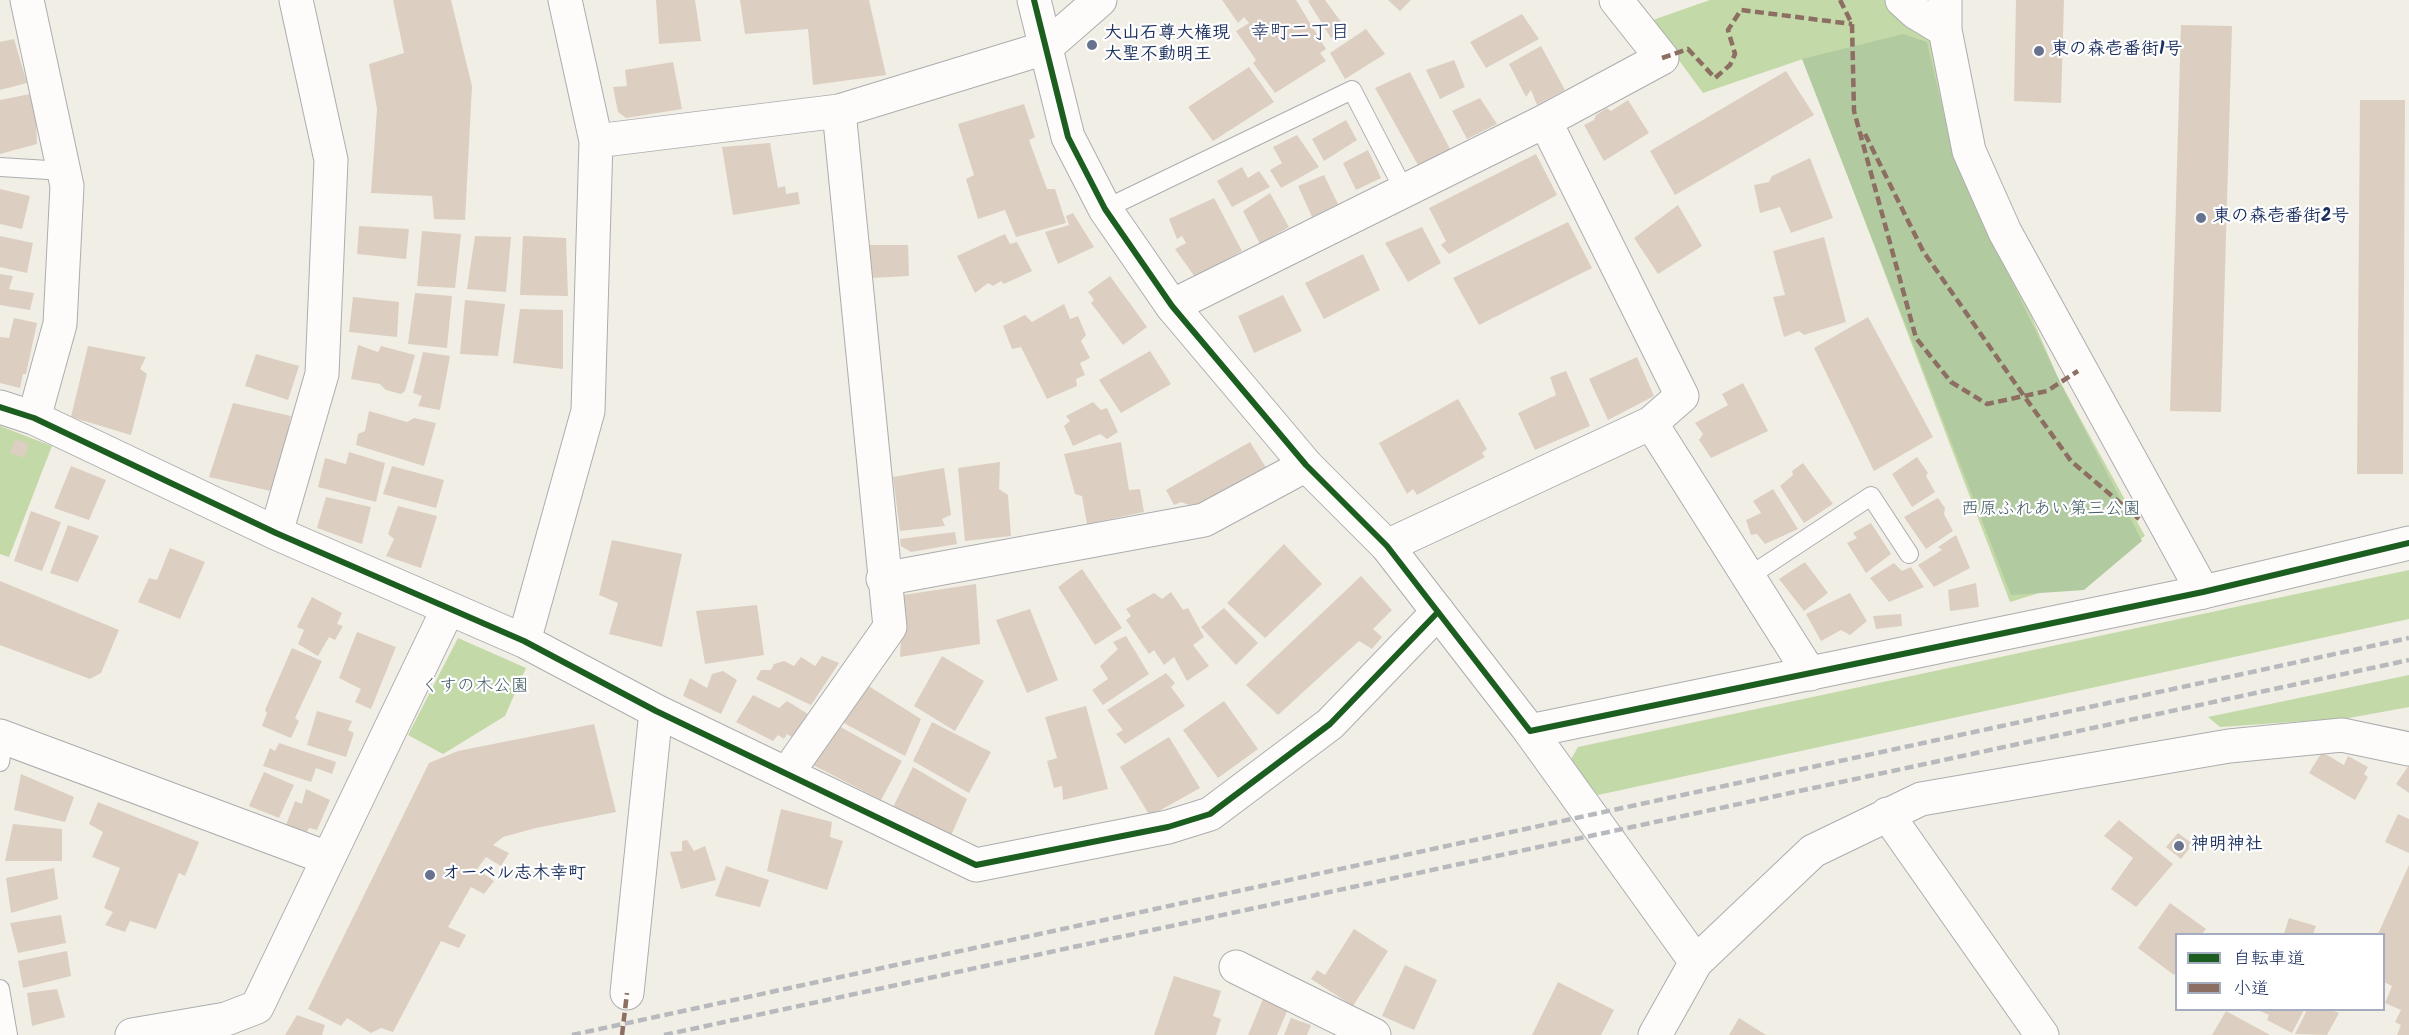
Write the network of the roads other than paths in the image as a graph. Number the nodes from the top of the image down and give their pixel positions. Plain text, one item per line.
1 (27, 0) edge
2 (296, 0) edge
3 (565, 0) edge
4 (1034, 0) edge
5 (1100, 0) edge
6 (1616, 0) edge
7 (1902, 0) edge
8 (1945, 15) edge
9 (1045, 48) junction
10 (839, 111) junction
11 (1545, 121) junction
12 (596, 141) junction
13 (0, 167) edge
14 (64, 171) junction
15 (1404, 190) junction
16 (1105, 209) junction
17 (1172, 306) junction
18 (0, 407) edge
19 (34, 418) junction
20 (1651, 423) junction
21 (1306, 465) junction
22 (276, 533) junction
23 (2409, 543) edge
24 (1387, 546) junction
25 (1909, 554) dead end
26 (1748, 577) junction
27 (883, 579) junction
28 (2203, 592) junction
29 (448, 609) junction
30 (1438, 612) junction
31 (524, 640) junction
32 (1810, 674) junction
33 (656, 711) junction
34 (1530, 731) junction
35 (1, 745) edge
36 (2409, 749) edge
37 (788, 772) junction
38 (1887, 814) junction
39 (327, 858) junction
40 (1696, 962) junction
41 (1236, 967) dead end
42 (0, 989) edge
43 (627, 993) dead end
44 (1365, 1033) edge
45 (8, 1035) edge
46 (132, 1035) edge
47 (1654, 1035) edge
48 (2042, 1035) edge

1 - 14 street
2 - 22 street
3 - 12 street
4 - 9 street
5 - 9 street
6 - 11 street
7 - 8 street
8 - 28 street
9 - 10 street
9 - 16 street
10 - 12 street
10 - 27 street
11 - 15 street
11 - 20 street
12 - 31 street
13 - 14 lane
14 - 19 street
15 - 16 lane
15 - 17 street
16 - 17 street
17 - 21 street
18 - 19 street
19 - 22 street
20 - 24 street
20 - 26 street
21 - 24 street
21 - 27 street
22 - 29 street
23 - 28 street
24 - 30 street
25 - 26 lane
26 - 32 street
27 - 37 street
28 - 32 street
29 - 31 street
29 - 39 street
30 - 34 street
30 - 37 street
31 - 33 street
32 - 34 street
33 - 37 street
33 - 43 street
34 - 40 street
35 - 39 street
36 - 38 street
38 - 40 street
38 - 48 street
39 - 46 street
40 - 47 street
41 - 44 street
42 - 45 lane

